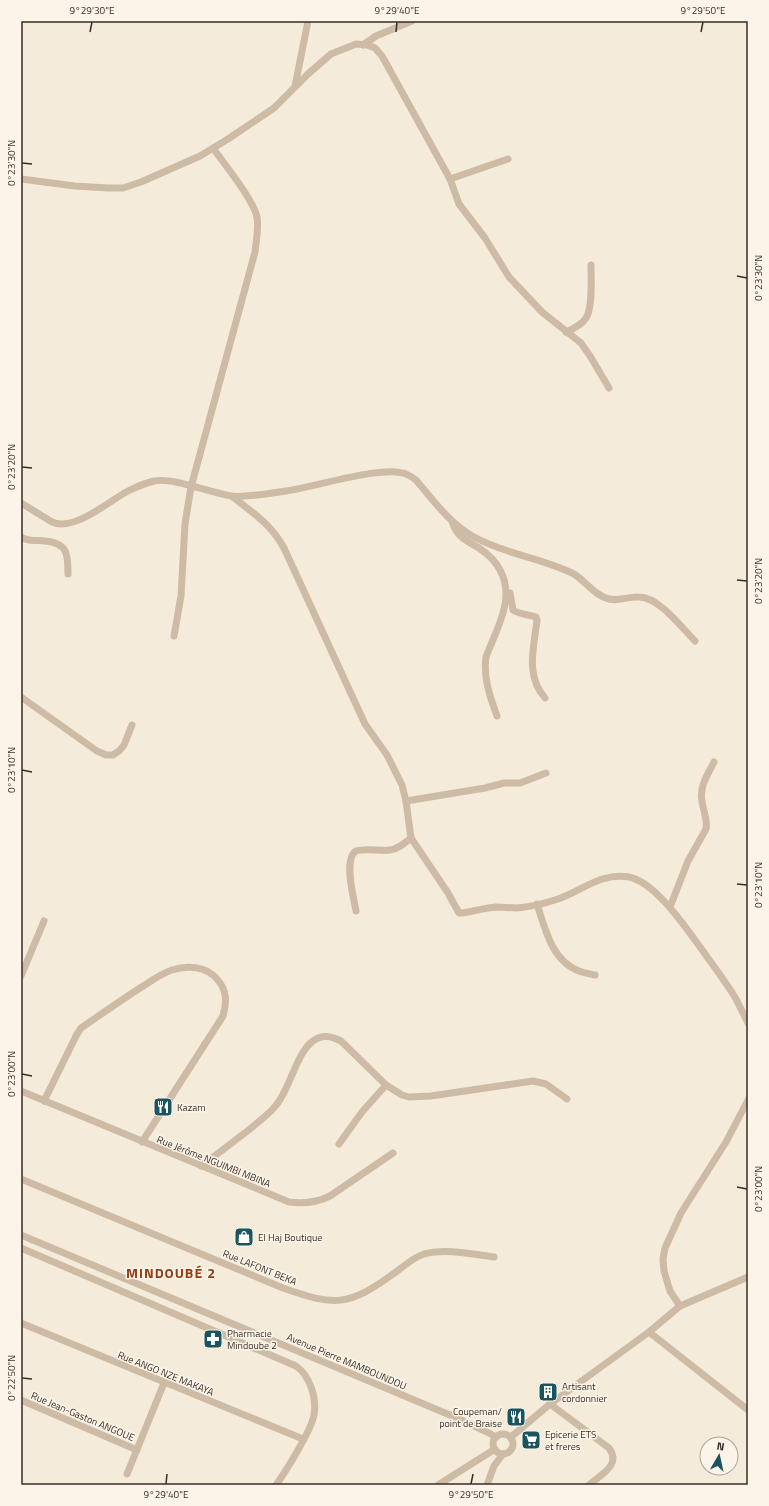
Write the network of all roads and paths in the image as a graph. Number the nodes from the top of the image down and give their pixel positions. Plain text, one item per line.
1 (308, 21) edge
2 (412, 21) edge
3 (363, 45) junction
4 (295, 86) junction
5 (213, 148) junction
6 (508, 159) dead end
7 (21, 179) edge
8 (450, 179) junction
9 (591, 265) dead end
10 (566, 332) junction
11 (609, 388) dead end
12 (191, 487) junction
13 (233, 497) junction
14 (21, 503) edge
15 (452, 521) junction
16 (21, 536) edge
17 (68, 574) dead end
18 (507, 590) junction
19 (174, 636) dead end
20 (695, 641) dead end
21 (21, 697) edge
22 (545, 698) dead end
23 (497, 716) dead end
24 (132, 726) dead end
25 (714, 762) dead end
26 (546, 773) dead end
27 (406, 801) junction
28 (411, 838) junction
29 (537, 904) junction
30 (670, 907) junction
31 (356, 911) dead end
32 (44, 921) dead end
33 (595, 975) dead end
34 (21, 976) edge
35 (748, 1023) edge
36 (386, 1085) junction
37 (21, 1092) edge
38 (567, 1099) dead end
39 (748, 1100) edge
40 (44, 1101) junction
41 (142, 1142) junction
42 (339, 1144) dead end
43 (393, 1153) dead end
44 (201, 1166) junction
45 (21, 1178) edge
46 (21, 1235) edge
47 (21, 1248) edge
48 (494, 1256) dead end
49 (748, 1277) edge
50 (680, 1306) junction
51 (21, 1323) edge
52 (649, 1332) junction
53 (164, 1383) junction
54 (21, 1400) edge
55 (550, 1404) junction
56 (748, 1410) edge
57 (496, 1437) junction
58 (511, 1437) junction
59 (303, 1439) junction
60 (495, 1449) junction
61 (137, 1450) junction
62 (503, 1454) junction
63 (127, 1474) dead end
64 (276, 1485) edge
65 (438, 1485) edge
66 (486, 1485) edge
67 (589, 1485) edge

1 - 4 street
2 - 3 street
3 - 4 street
3 - 8 street
4 - 5 street
5 - 7 street
5 - 12 street
6 - 8 street
8 - 10 street
9 - 10 street
10 - 11 street
12 - 13 street
12 - 14 street
12 - 19 street
13 - 15 street
13 - 27 street
15 - 18 street
15 - 20 street
16 - 17 street
18 - 22 street
18 - 23 street
21 - 24 street
25 - 30 street
26 - 27 street
27 - 28 street
28 - 29 street
28 - 31 street
29 - 30 street
29 - 33 street
30 - 35 street
32 - 34 street
36 - 38 street
36 - 42 street
36 - 44 street
37 - 40 street, Rue Jérôme NGUIMBI MBINA
39 - 50 street
40 - 41 street, Rue Jérôme NGUIMBI MBINA
40 - 41 street
41 - 44 street, Rue Jérôme NGUIMBI MBINA
43 - 44 street, Rue Jérôme NGUIMBI MBINA
45 - 48 street, Rue LAFONT BEKA
46 - 57 street, Avenue Pierre MAMBOUNDOU
47 - 59 street
49 - 50 street
50 - 52 street
51 - 53 street, Rue ANGO NZE MAKAYA
52 - 55 street
52 - 56 street
53 - 59 street, Rue ANGO NZE MAKAYA
53 - 61 street
54 - 61 street, Rue Jean-Gaston ANGOUE
55 - 58 street
55 - 67 street
57 - 58 street
57 - 60 street
58 - 62 street
59 - 64 street
60 - 62 street
60 - 65 street
61 - 63 street
62 - 66 street

